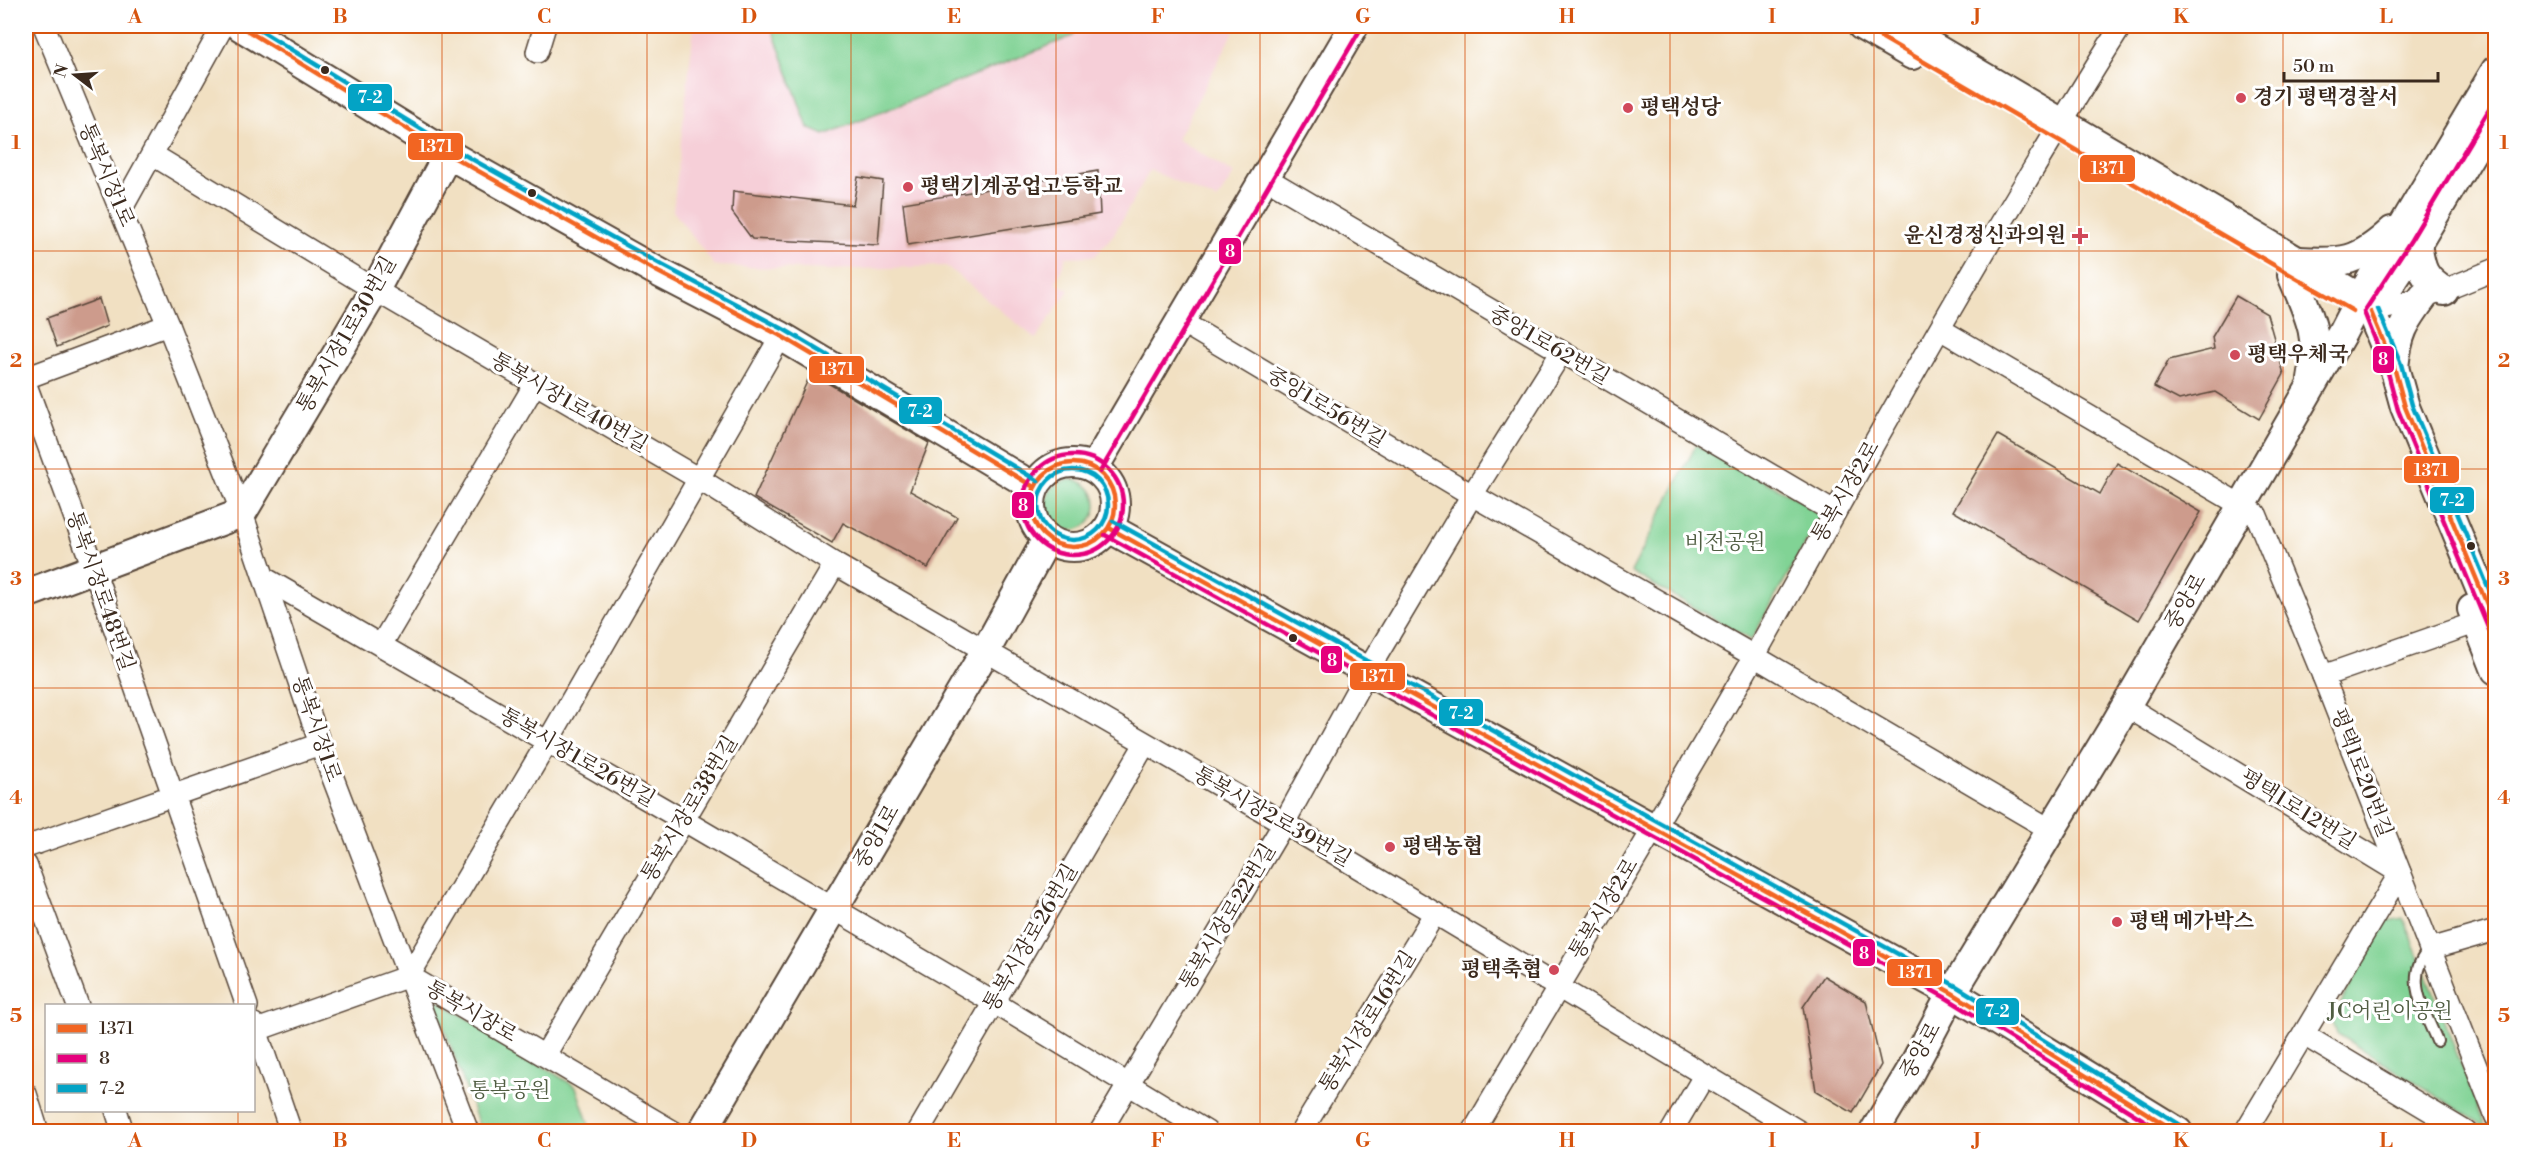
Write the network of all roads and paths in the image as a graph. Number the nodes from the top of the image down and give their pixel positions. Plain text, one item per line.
1 (44, 26) edge
2 (223, 26) edge
3 (240, 26) edge
4 (545, 26) edge
5 (1354, 26) edge
6 (1862, 26) edge
7 (1897, 26) edge
8 (2121, 26) edge
9 (537, 52) dead end
10 (2496, 70) edge
11 (2496, 112) edge
12 (2056, 130) junction
13 (153, 154) junction
14 (448, 154) junction
15 (1266, 178) junction
16 (121, 210) junction
17 (2412, 231) junction
18 (2295, 268) junction
19 (2496, 269) edge
20 (375, 290) junction
21 (2434, 294) junction
22 (2362, 313) junction
23 (1180, 321) junction
24 (168, 325) junction
25 (1940, 329) junction
26 (781, 336) junction
27 (1561, 353) junction
28 (2394, 367) junction
29 (26, 378) edge
30 (535, 384) junction
31 (26, 385) edge
32 (2311, 387) junction
33 (1094, 468) junction
34 (699, 479) junction
35 (1034, 487) junction
36 (1472, 495) junction
37 (2248, 511) junction
38 (1834, 512) junction
39 (242, 513) junction
40 (1109, 528) junction
41 (1047, 539) junction
42 (835, 564) junction
43 (94, 570) junction
44 (266, 579) junction
45 (26, 594) edge
46 (2490, 620) edge
47 (381, 645) junction
48 (986, 650) junction
49 (1754, 656) junction
50 (1368, 669) junction
51 (2496, 670) edge
52 (2323, 676) junction
53 (2132, 709) junction
54 (548, 741) junction
55 (320, 744) junction
56 (1145, 744) junction
57 (172, 798) junction
58 (683, 820) junction
59 (1284, 823) junction
60 (1653, 829) junction
61 (2051, 830) junction
62 (26, 847) edge
63 (26, 865) edge
64 (2400, 873) junction
65 (834, 909) junction
66 (1435, 913) junction
67 (2496, 930) edge
68 (2430, 949) junction
69 (409, 976) junction
70 (1557, 987) junction
71 (993, 1002) junction
72 (78, 1004) edge
73 (247, 1004) edge
74 (1955, 1006) junction
75 (255, 1028) edge
76 (255, 1031) edge
77 (2304, 1035) junction
78 (2437, 1041) dead end
79 (545, 1054) junction
80 (1704, 1076) junction
81 (1128, 1084) junction
82 (34, 1101) edge
83 (117, 1112) edge
84 (2496, 1117) edge
85 (38, 1131) edge
86 (123, 1131) edge
87 (291, 1131) edge
88 (468, 1131) edge
89 (674, 1131) edge
90 (702, 1131) edge
91 (918, 1131) edge
92 (1100, 1131) edge
93 (1207, 1131) edge
94 (1301, 1131) edge
95 (1473, 1131) edge
96 (1671, 1131) edge
97 (1800, 1131) edge
98 (1874, 1131) edge
99 (1892, 1131) edge
100 (2151, 1131) edge
101 (2178, 1131) edge
102 (2246, 1131) edge
103 (2466, 1131) edge

1 - 16 street, 통복시장1로
2 - 13 street
3 - 14 street
4 - 9 street
5 - 15 street
6 - 12 street
7 - 12 street
8 - 12 street, 통복시장2로
10 - 17 street, 중앙로
11 - 17 street, 중앙로
12 - 18 street
12 - 25 street, 통복시장2로
13 - 16 street
13 - 20 street, 통복시장1로40번길
14 - 20 street, 통복시장1로30번길
14 - 26 street
15 - 23 street
15 - 27 street, 중앙1로62번길
16 - 24 street, 통복시장1로
17 - 18 street
17 - 21 street
17 - 22 street, 중앙로
18 - 22 street
18 - 32 street
19 - 21 street
20 - 30 street, 통복시장1로40번길
20 - 39 street, 통복시장1로30번길
21 - 22 street
21 - 28 street
22 - 28 street
22 - 32 street, 중앙로
22 - 37 street, 중앙로
22 - 46 street
23 - 33 street
23 - 36 street, 중앙1로56번길
24 - 29 street
24 - 39 street, 통복시장1로
25 - 37 street
25 - 38 street, 통복시장2로
26 - 34 street
26 - 35 street
27 - 36 street
27 - 38 street, 중앙1로62번길
28 - 46 street
30 - 34 street, 통복시장1로40번길
30 - 47 street
31 - 43 street, 통복시장로48번길
32 - 37 street, 중앙로
33 - 35 street
33 - 40 street
34 - 42 street, 통복시장1로40번길
34 - 54 street
35 - 41 street
36 - 49 street, 중앙1로56번길
36 - 50 street
37 - 52 street, 평택1로20번길
37 - 53 street, 중앙로
38 - 49 street, 통복시장2로
39 - 43 street
39 - 44 street, 통복시장1로
40 - 41 street
40 - 50 street
41 - 48 street, 중앙1로
42 - 48 street, 통복시장1로40번길
42 - 58 street, 통복시장로38번길
43 - 45 street
43 - 57 street, 통복시장로48번길
44 - 47 street, 통복시장1로26번길
44 - 55 street, 통복시장1로
46 - 51 street
46 - 52 street
47 - 54 street, 통복시장1로26번길
48 - 56 street, 통복시장2로39번길
48 - 65 street, 중앙1로
49 - 60 street, 통복시장2로
49 - 61 street
50 - 59 street, 통복시장로22번길
50 - 60 street
52 - 64 street, 평택1로20번길
53 - 61 street, 중앙로
53 - 64 street, 평택1로12번길
53 - 74 street, 중앙로
54 - 58 street, 통복시장1로26번길
54 - 69 street
55 - 57 street
55 - 69 street, 통복시장1로
56 - 59 street, 통복시장2로39번길
56 - 71 street, 통복시장로26번길
57 - 62 street
57 - 73 street, 통복시장로48번길
58 - 65 street, 통복시장1로26번길
58 - 79 street, 통복시장로38번길
59 - 66 street, 통복시장2로39번길
59 - 81 street, 통복시장로22번길
60 - 70 street, 통복시장2로
60 - 74 street
61 - 74 street, 중앙로
63 - 72 street
64 - 68 street
64 - 77 street
65 - 71 street, 통복시장1로26번길
65 - 90 street, 중앙1로
66 - 70 street, 통복시장2로39번길
66 - 94 street, 통복시장로16번길
67 - 68 street
68 - 78 lane
68 - 84 street
69 - 75 street, 통복시장로
69 - 79 street, 통복시장로
69 - 88 street, 통복시장1로
70 - 80 street, 통복시장2로39번길
70 - 95 street, 통복시장2로
71 - 81 street, 통복시장1로26번길
71 - 91 street, 통복시장로26번길
74 - 98 street, 중앙로
74 - 99 street, 중앙로
74 - 100 street
74 - 101 street
76 - 87 street
77 - 102 street
77 - 103 street
79 - 89 street, 통복시장로
80 - 96 street
80 - 97 street, 통복시장2로39번길
81 - 92 street, 통복시장로22번길
81 - 93 street, 통복시장1로26번길
82 - 85 street
83 - 86 street

